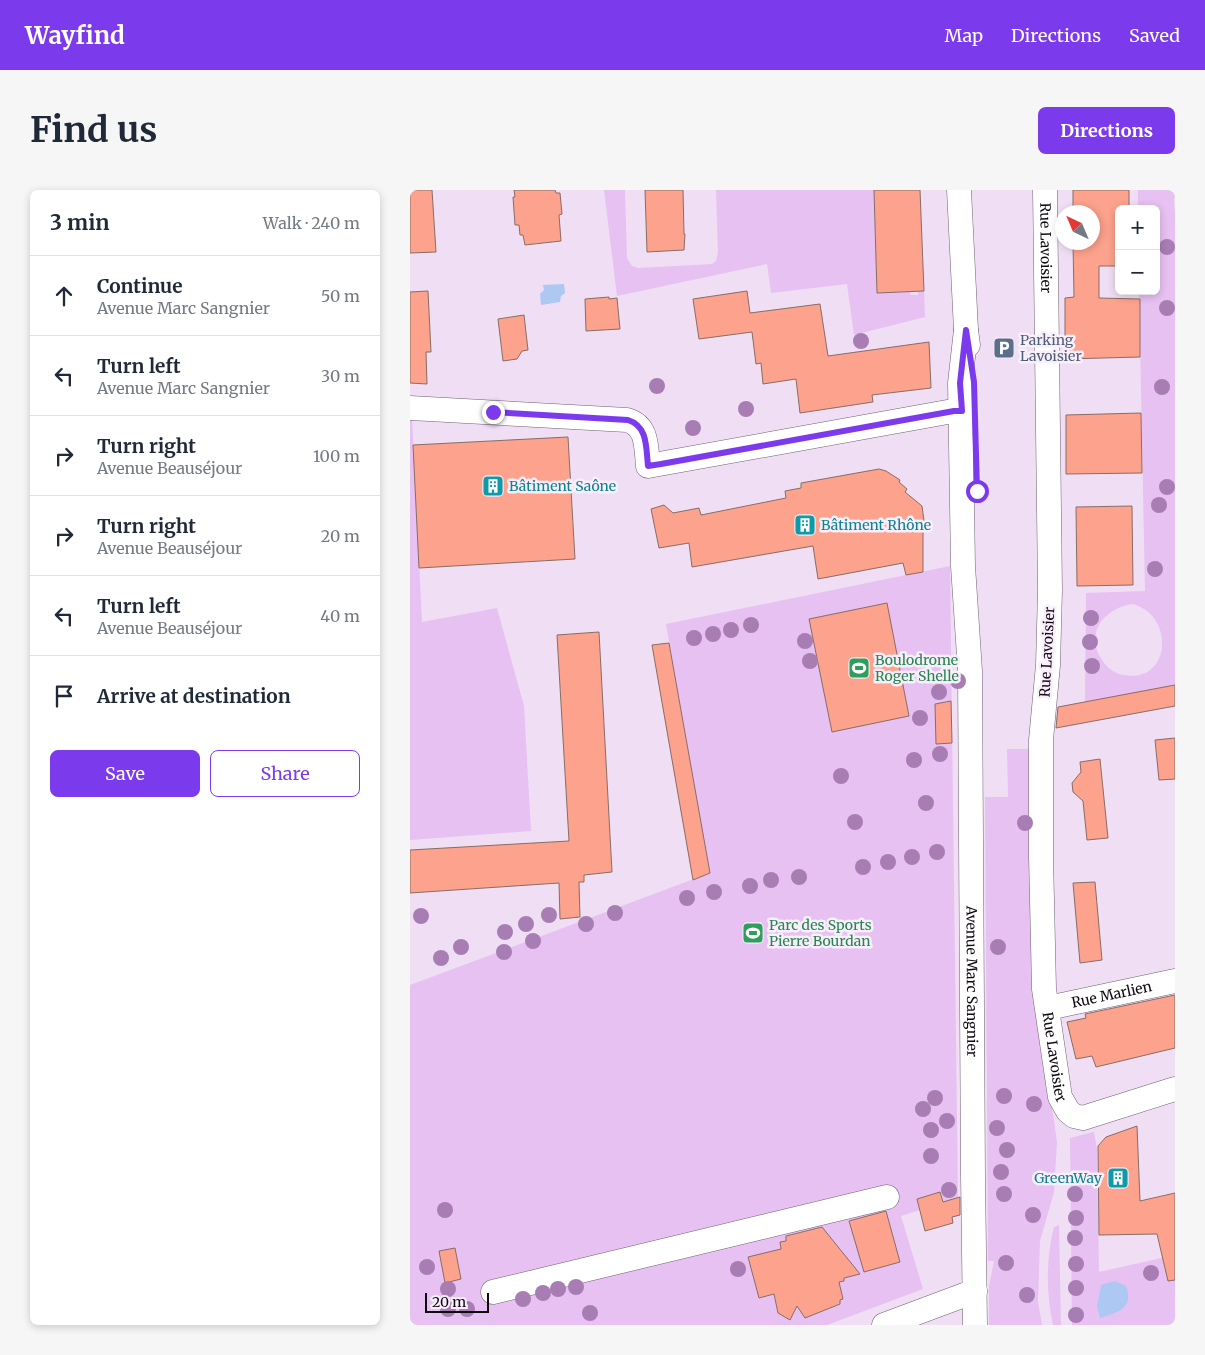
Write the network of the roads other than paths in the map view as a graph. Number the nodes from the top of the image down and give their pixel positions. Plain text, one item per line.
1 (959, 190) edge
2 (1044, 190) edge
3 (966, 330) junction
4 (410, 408) edge
5 (962, 411) junction
6 (970, 671) junction
7 (1175, 981) edge
8 (1048, 1008) junction
9 (1175, 1089) edge
10 (888, 1197) dead end
11 (975, 1291) junction
12 (493, 1292) dead end
13 (884, 1325) edge
14 (975, 1325) edge

1 - 3 street, Avenue Marc Sangnier
2 - 8 street, Rue Lavoisier
3 - 5 street, Avenue Marc Sangnier
3 - 6 street, Avenue Marc Sangnier
4 - 5 street
5 - 6 street, Avenue Marc Sangnier
6 - 11 street, Avenue Marc Sangnier
7 - 8 street, Rue Marlien
8 - 9 street, Rue Lavoisier
10 - 12 street
11 - 13 street
11 - 14 street, Avenue Marc Sangnier

